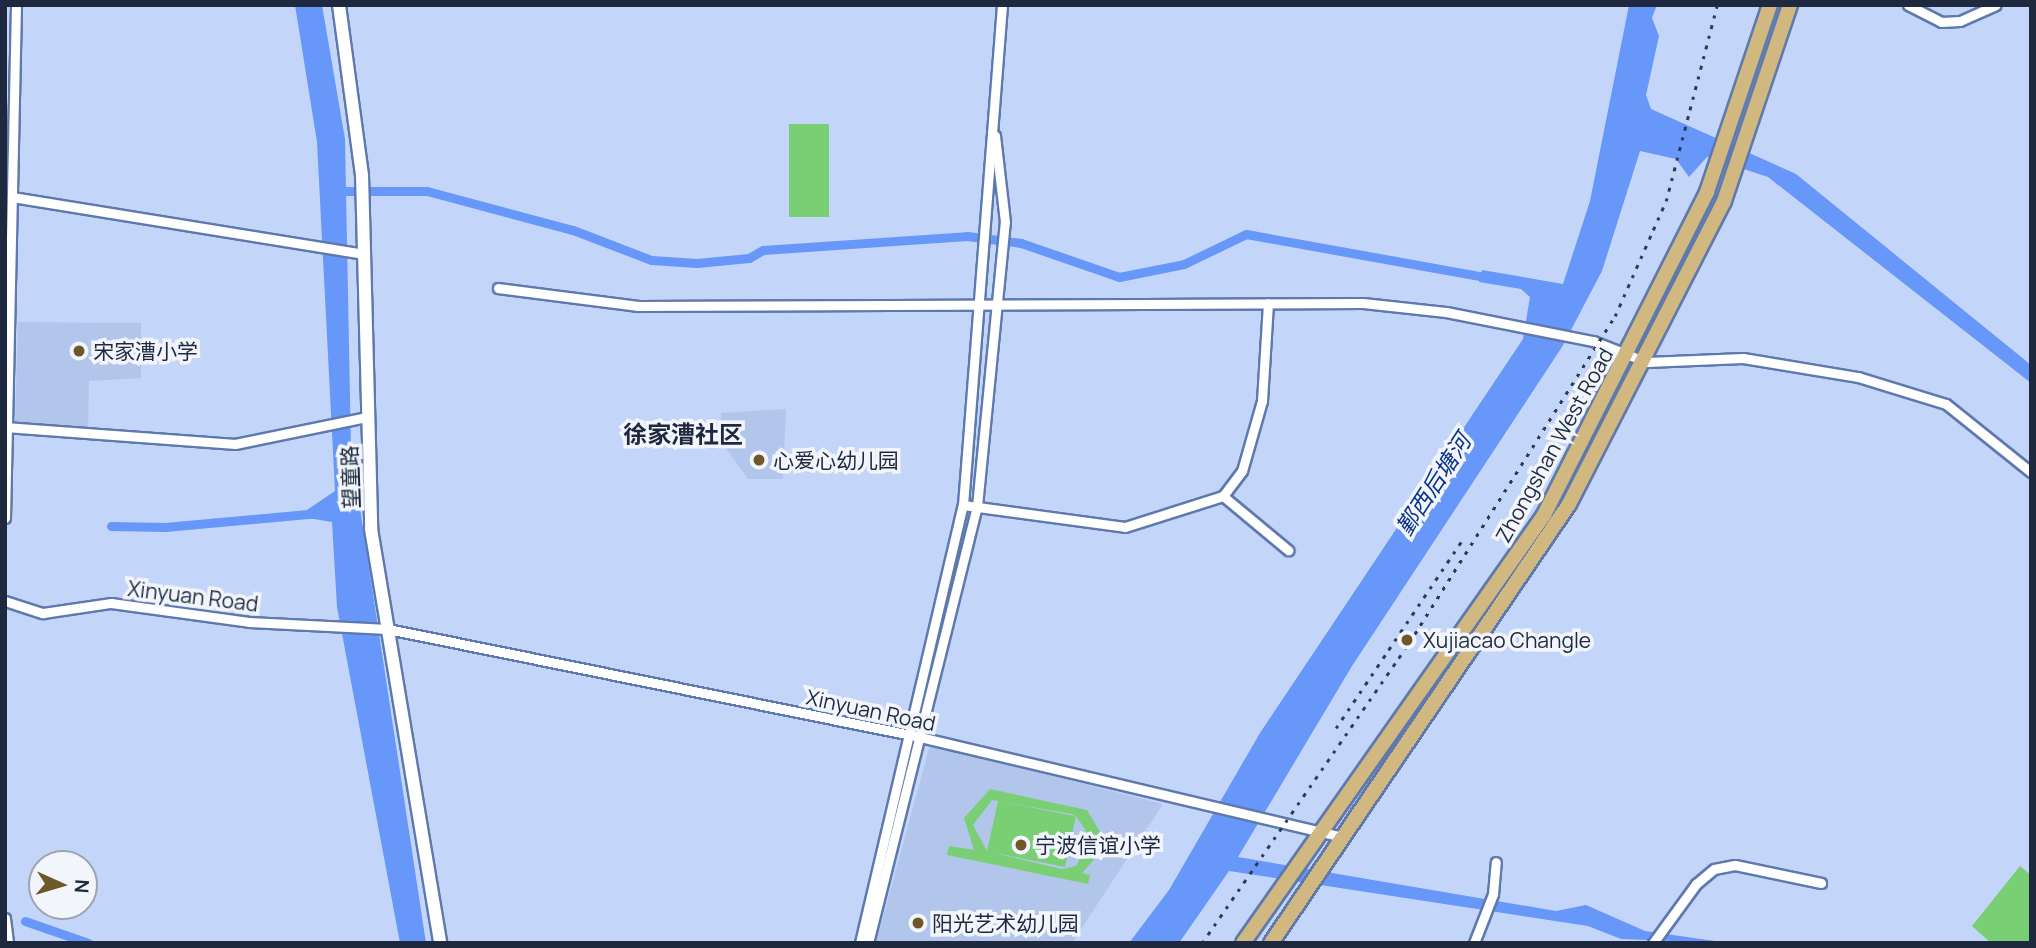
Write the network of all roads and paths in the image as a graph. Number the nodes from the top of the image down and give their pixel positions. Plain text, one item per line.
1 (16, 5) edge
2 (339, 5) edge
3 (1002, 5) edge
4 (1770, 5) edge
5 (1790, 5) edge
6 (1908, 5) edge
7 (1996, 5) edge
8 (995, 136) junction
9 (12, 197) junction
10 (364, 254) junction
11 (498, 288) dead end
12 (983, 303) junction
13 (1000, 303) junction
14 (1268, 303) junction
15 (1629, 355) junction
16 (1647, 362) junction
17 (367, 417) junction
18 (7, 427) edge
19 (2031, 472) edge
20 (1223, 496) junction
21 (963, 505) junction
22 (977, 506) junction
23 (5, 518) edge
24 (1288, 550) dead end
25 (5, 601) edge
26 (384, 629) junction
27 (911, 735) junction
28 (923, 739) junction
29 (1321, 832) junction
30 (1343, 837) junction
31 (1496, 862) dead end
32 (1821, 883) dead end
33 (5, 918) edge
34 (8, 943) edge
35 (440, 943) edge
36 (860, 943) edge
37 (868, 943) edge
38 (1244, 943) edge
39 (1271, 943) edge
40 (1474, 943) edge
41 (1653, 943) edge

1 - 9 street
2 - 10 main road, 望童路
3 - 8 street
4 - 15 main road, Zhongshan West Road
5 - 16 main road, Zhongshan West Road
6 - 7 street
8 - 12 street
8 - 13 street
9 - 10 street
9 - 18 street
10 - 17 main road, 望童路
11 - 12 street
12 - 13 street
12 - 21 street
13 - 14 street
13 - 22 street
14 - 15 street
14 - 20 street
15 - 16 street
15 - 29 main road, Zhongshan West Road
16 - 19 street
16 - 30 main road, Zhongshan West Road
17 - 18 street
17 - 26 main road, 望童路
18 - 23 street
20 - 22 street
20 - 24 street
21 - 22 street
21 - 27 street
22 - 28 street
25 - 26 street, Xinyuan Road
26 - 27 street, Xinyuan Road
26 - 35 main road, 望童路
27 - 28 street, Xinyuan Road
27 - 36 street
28 - 29 street, Xinyuan Road
28 - 37 street
29 - 30 street, Xinyuan Road
29 - 38 main road, Zhongshan West Road
30 - 39 main road, Zhongshan West Road
31 - 40 street
32 - 41 street
33 - 34 street

